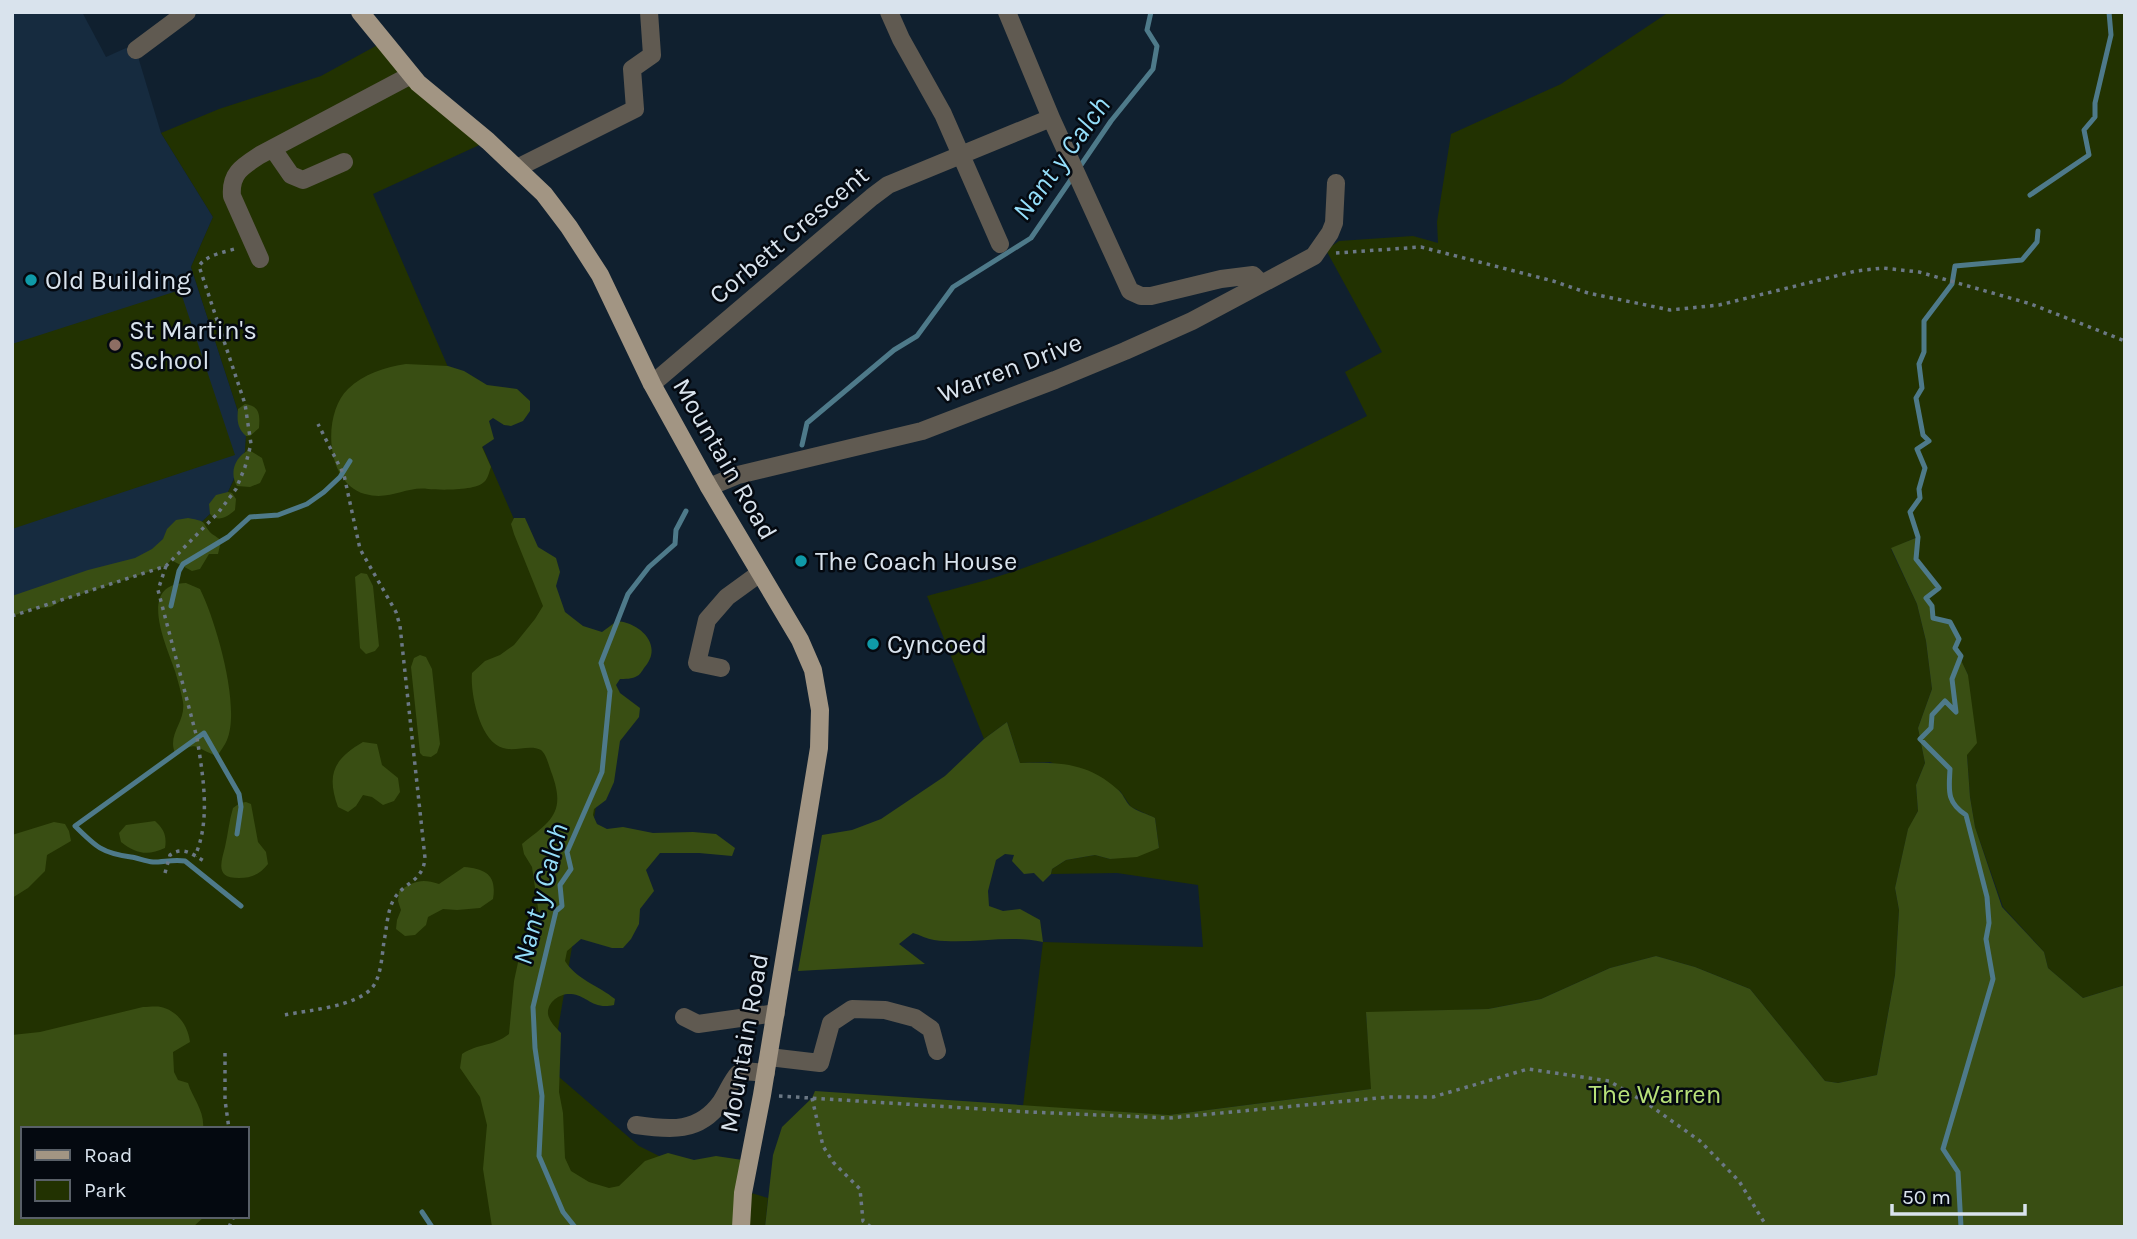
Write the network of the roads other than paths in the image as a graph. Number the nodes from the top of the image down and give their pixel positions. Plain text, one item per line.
1 (187, 12) edge
2 (360, 12) edge
3 (649, 12) edge
4 (889, 12) edge
5 (1007, 12) edge
6 (136, 50) dead end
7 (411, 75) junction
8 (1051, 118) junction
9 (273, 149) junction
10 (961, 155) junction
11 (344, 162) dead end
12 (517, 168) junction
13 (1336, 183) dead end
14 (1000, 244) dead end
15 (256, 251) road end
16 (1261, 283) junction
17 (652, 384) junction
18 (709, 487) junction
19 (760, 573) junction
20 (721, 668) dead end
21 (776, 1013) junction
22 (684, 1017) dead end
23 (937, 1051) dead end
24 (767, 1065) junction
25 (636, 1125) dead end
26 (741, 1227) edge

1 - 6 street
2 - 7 main road, Mountain Road
3 - 12 street
4 - 10 street
5 - 8 street
7 - 9 street
7 - 12 main road, Mountain Road
8 - 10 street, Corbett Crescent
8 - 16 street
9 - 11 street
9 - 15 street
10 - 14 street
10 - 17 street, Corbett Crescent
12 - 17 main road, Mountain Road
13 - 16 street, Warren Drive
16 - 18 street, Warren Drive
17 - 18 main road, Mountain Road
18 - 19 main road, Mountain Road
19 - 20 street
19 - 21 main road, Mountain Road
21 - 22 street
21 - 24 main road, Mountain Road
23 - 24 street
24 - 25 street
24 - 26 main road, Mountain Road

